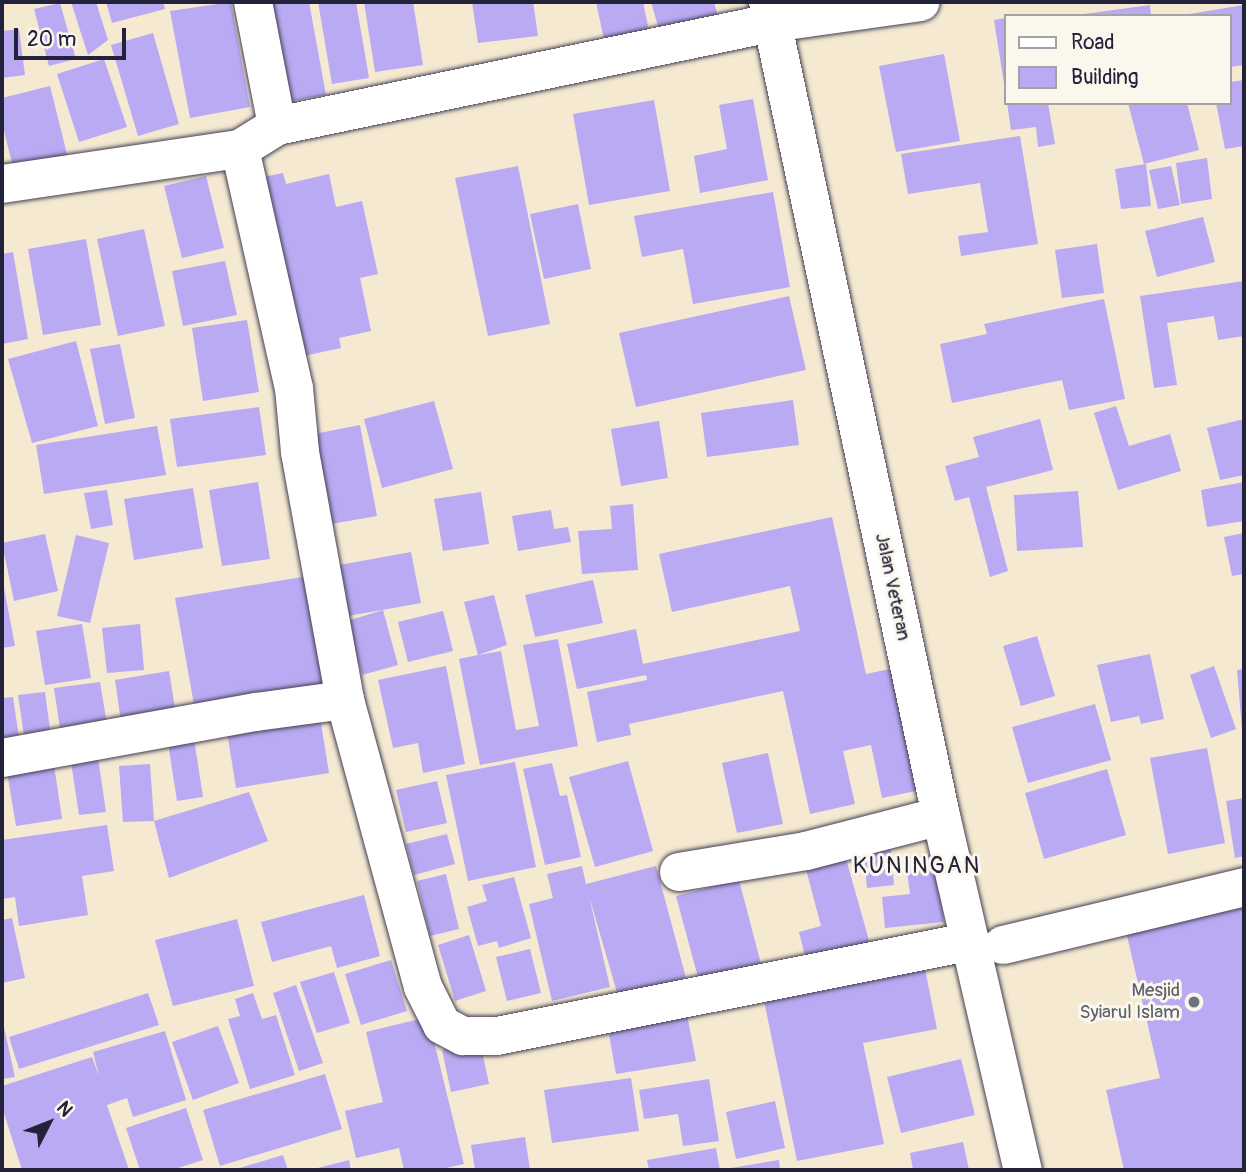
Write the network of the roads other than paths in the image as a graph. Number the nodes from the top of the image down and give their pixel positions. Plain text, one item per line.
1 (253, 2) edge
2 (921, 2) edge
3 (769, 12) edge
4 (277, 126) junction
5 (240, 149) junction
6 (2, 184) edge
7 (345, 700) junction
8 (2, 758) edge
9 (941, 816) junction
10 (679, 872) dead end
11 (1244, 887) edge
12 (987, 943) junction
13 (1023, 1170) edge

1 - 4 street
2 - 3 street
3 - 4 street
3 - 9 street, Jalan Veteran
4 - 5 street
5 - 6 street
5 - 7 street
7 - 8 street
7 - 12 street
9 - 10 street
9 - 12 street, Jalan Veteran
11 - 12 street
12 - 13 street, Jalan Veteran

